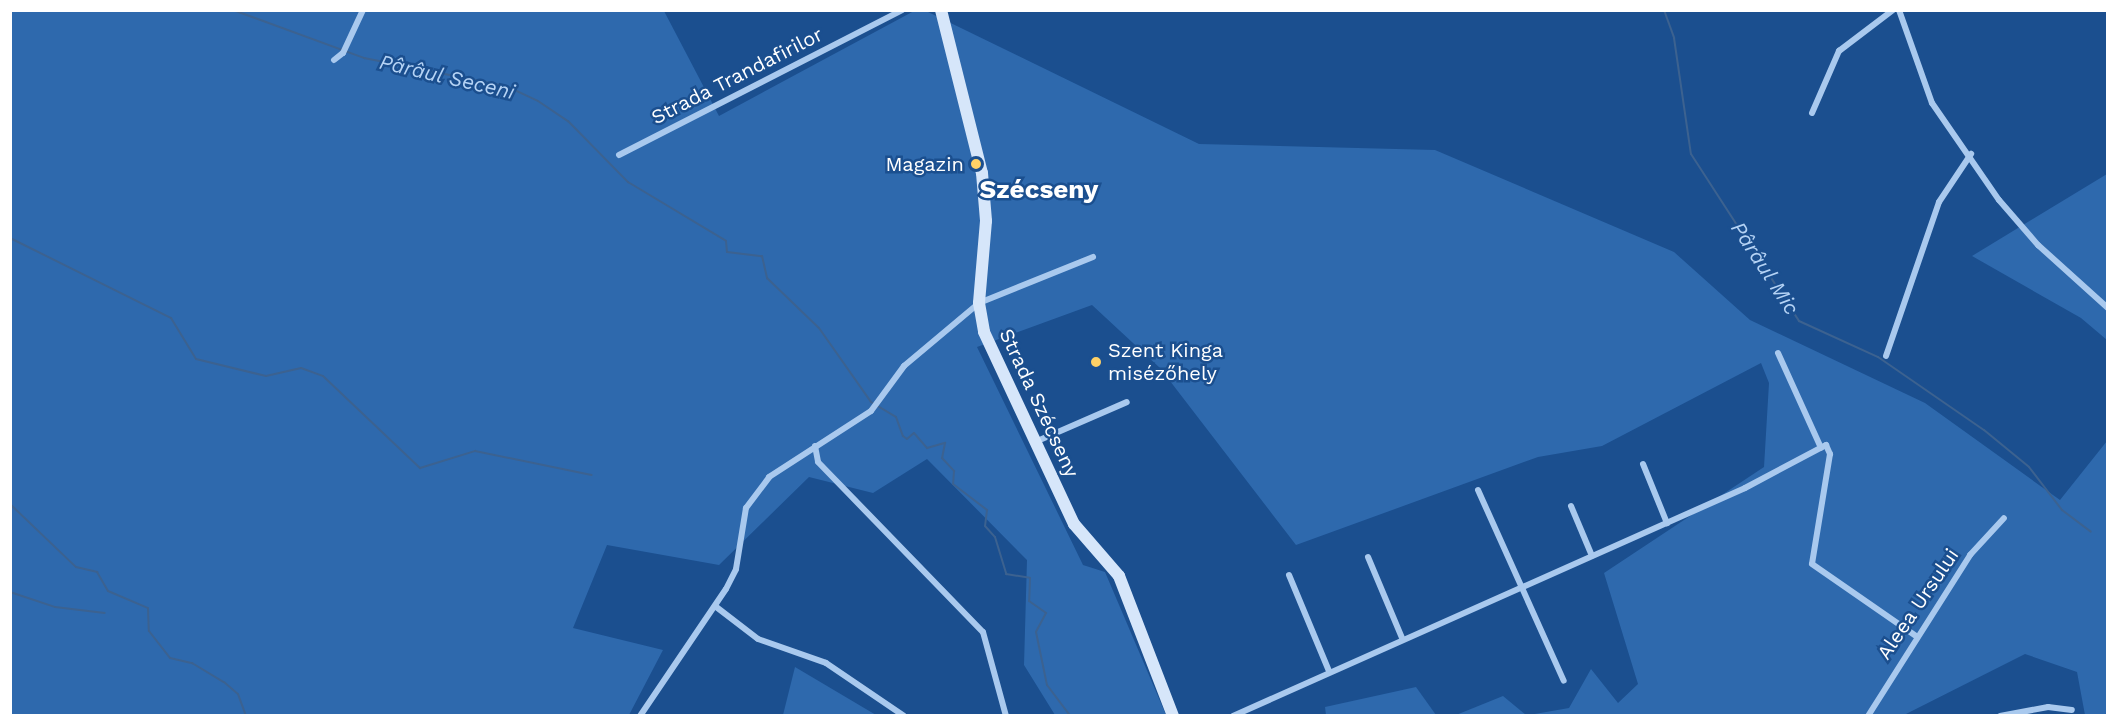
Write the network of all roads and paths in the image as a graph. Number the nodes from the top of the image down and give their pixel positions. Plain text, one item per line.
1 (363, 10) edge
2 (902, 10) edge
3 (941, 10) edge
4 (1893, 10) edge
5 (1899, 10) edge
6 (334, 60) dead end
7 (1812, 112) dead end
8 (1971, 154) junction
9 (619, 155) dead end
10 (1093, 257) dead end
11 (979, 303) junction
12 (2108, 308) edge
13 (1778, 353) dead end
14 (1886, 356) dead end
15 (1127, 402) dead end
16 (1034, 442) junction
17 (815, 446) junction
18 (1821, 448) junction
19 (1643, 464) dead end
20 (1478, 490) dead end
21 (1571, 506) dead end
22 (2004, 518) dead end
23 (1667, 523) junction
24 (1592, 556) junction
25 (1368, 557) dead end
26 (1289, 574) dead end
27 (1521, 587) junction
28 (715, 606) junction
29 (1916, 636) junction
30 (1402, 638) junction
31 (1329, 671) junction
32 (1564, 681) dead end
33 (2072, 710) dead end
34 (640, 716) edge
35 (904, 716) edge
36 (1006, 716) edge
37 (1173, 716) edge
38 (1233, 716) edge
39 (1868, 716) edge
40 (2000, 716) edge

1 - 6 street
2 - 9 street, Strada Trandafirilor
3 - 11 street, Strada Szécseny
4 - 7 street
5 - 8 street
8 - 12 street
8 - 14 street
10 - 11 street
11 - 16 street, Strada Szécseny
11 - 17 street
13 - 18 street
15 - 16 street
16 - 37 street, Strada Szécseny
17 - 28 street
17 - 36 street
18 - 23 street
18 - 29 street
19 - 23 street
20 - 27 street
21 - 24 street
22 - 29 street, Aleea Ursului
23 - 24 street
24 - 27 street
25 - 30 street
26 - 31 street
27 - 30 street
27 - 32 street
28 - 34 street
28 - 35 street
29 - 39 street, Aleea Ursului
30 - 31 street
31 - 38 street
33 - 40 street

